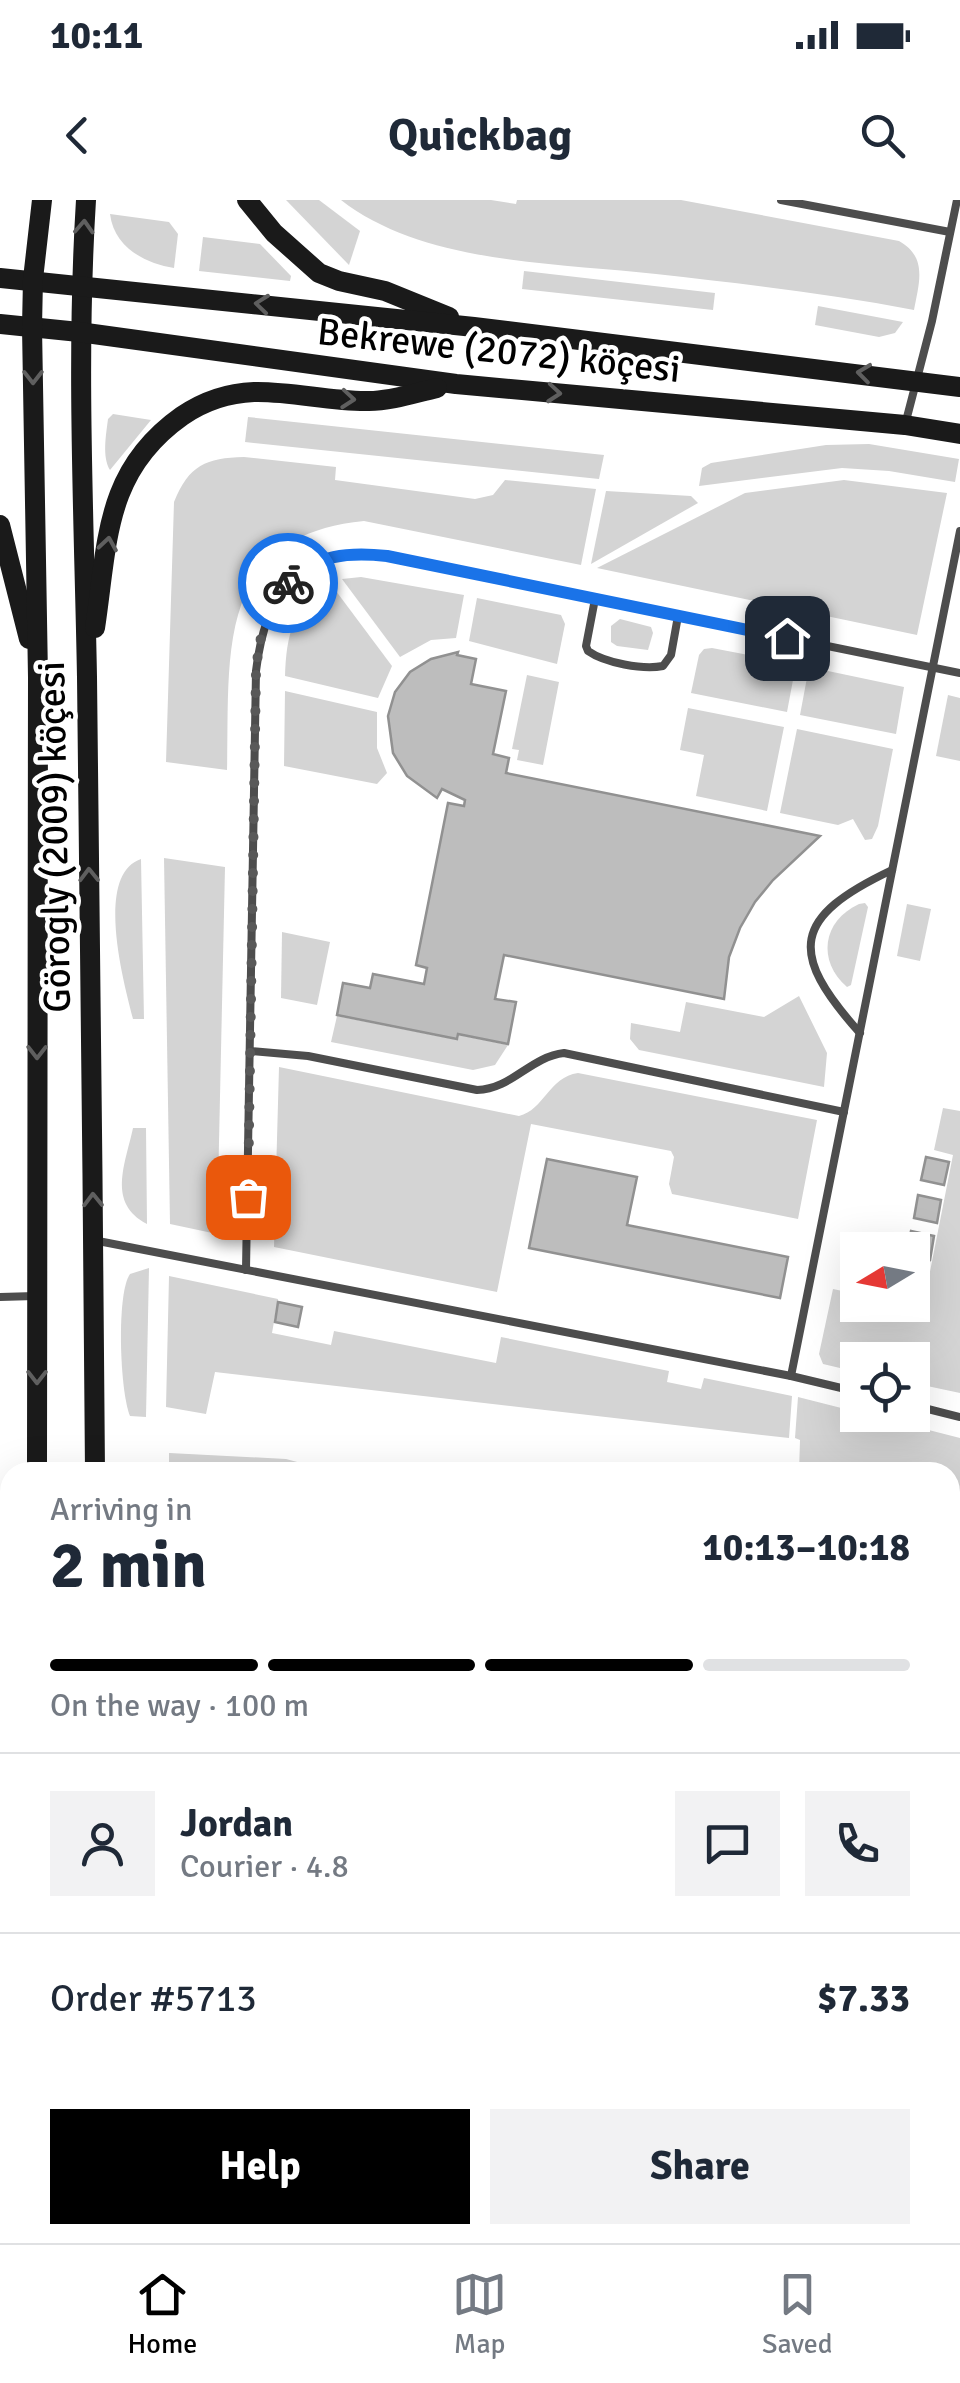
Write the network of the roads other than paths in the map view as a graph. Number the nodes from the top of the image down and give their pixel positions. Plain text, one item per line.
1 (42, 200) edge
2 (86, 200) edge
3 (247, 200) edge
4 (781, 200) edge
5 (957, 200) edge
6 (950, 232) junction
7 (0, 278) edge
8 (33, 280) junction
9 (82, 284) junction
10 (0, 324) edge
11 (32, 327) junction
12 (474, 327) junction
13 (79, 332) junction
14 (917, 379) junction
15 (456, 384) junction
16 (960, 386) edge
17 (905, 425) junction
18 (960, 434) edge
19 (0, 524) edge
20 (960, 531) edge
21 (595, 599) junction
22 (678, 616) junction
23 (932, 668) junction
24 (960, 673) edge
25 (87, 674) junction
26 (38, 676) junction
27 (892, 870) junction
28 (860, 1033) junction
29 (250, 1051) junction
30 (844, 1112) junction
31 (94, 1240) junction
32 (246, 1270) junction
33 (37, 1296) junction
34 (0, 1297) edge
35 (792, 1376) junction
36 (840, 1388) edge
37 (930, 1410) edge
38 (960, 1417) edge
39 (37, 1462) edge
40 (94, 1462) edge

1 - 8 main road, Görogly (2009) köçesi
9 -> 2 main road, Görogly (2009) köçesi
3 - 12 main road
4 - 6 lane
5 - 6 lane
6 - 14 lane
7 - 8 main road, Bekrewe (2072) köçesi
8 - 9 main road, Bekrewe (2072) köçesi
8 - 11 main road, Görogly (2009) köçesi
12 -> 9 main road, Bekrewe (2072) köçesi
9 - 13 main road, Görogly (2009) köçesi
10 - 11 main road, Bekrewe (2072) köçesi
11 - 13 main road, Bekrewe (2072) köçesi
11 -> 26 main road, Görogly (2009) köçesi
14 -> 12 main road, Bekrewe (2072) köçesi
13 - 15 main road, Bekrewe (2072) köçesi
13 - 25 main road, Görogly (2009) köçesi
14 - 16 main road, Bekrewe (2072) köçesi
14 - 17 lane
15 -> 17 main road, Bekrewe (2072) köçesi
25 -> 15 main road
17 - 18 main road, Bekrewe (2072) köçesi
19 - 26 main road
20 - 23 lane
21 - 22 lane
21 - 22 lane
21 - 29 lane
22 - 23 lane
23 - 24 lane
23 - 27 lane
31 -> 25 main road, Görogly (2009) köçesi
26 -> 33 main road, Görogly (2009) köçesi
27 - 28 lane
27 - 28 lane
28 - 30 lane
29 - 30 lane
29 - 32 lane
30 - 35 lane
31 - 32 lane
31 - 40 main road, Görogly (2009) köçesi
32 - 35 lane
33 - 34 lane
33 -> 39 main road, Görogly (2009) köçesi
35 - 36 lane
37 - 38 lane

